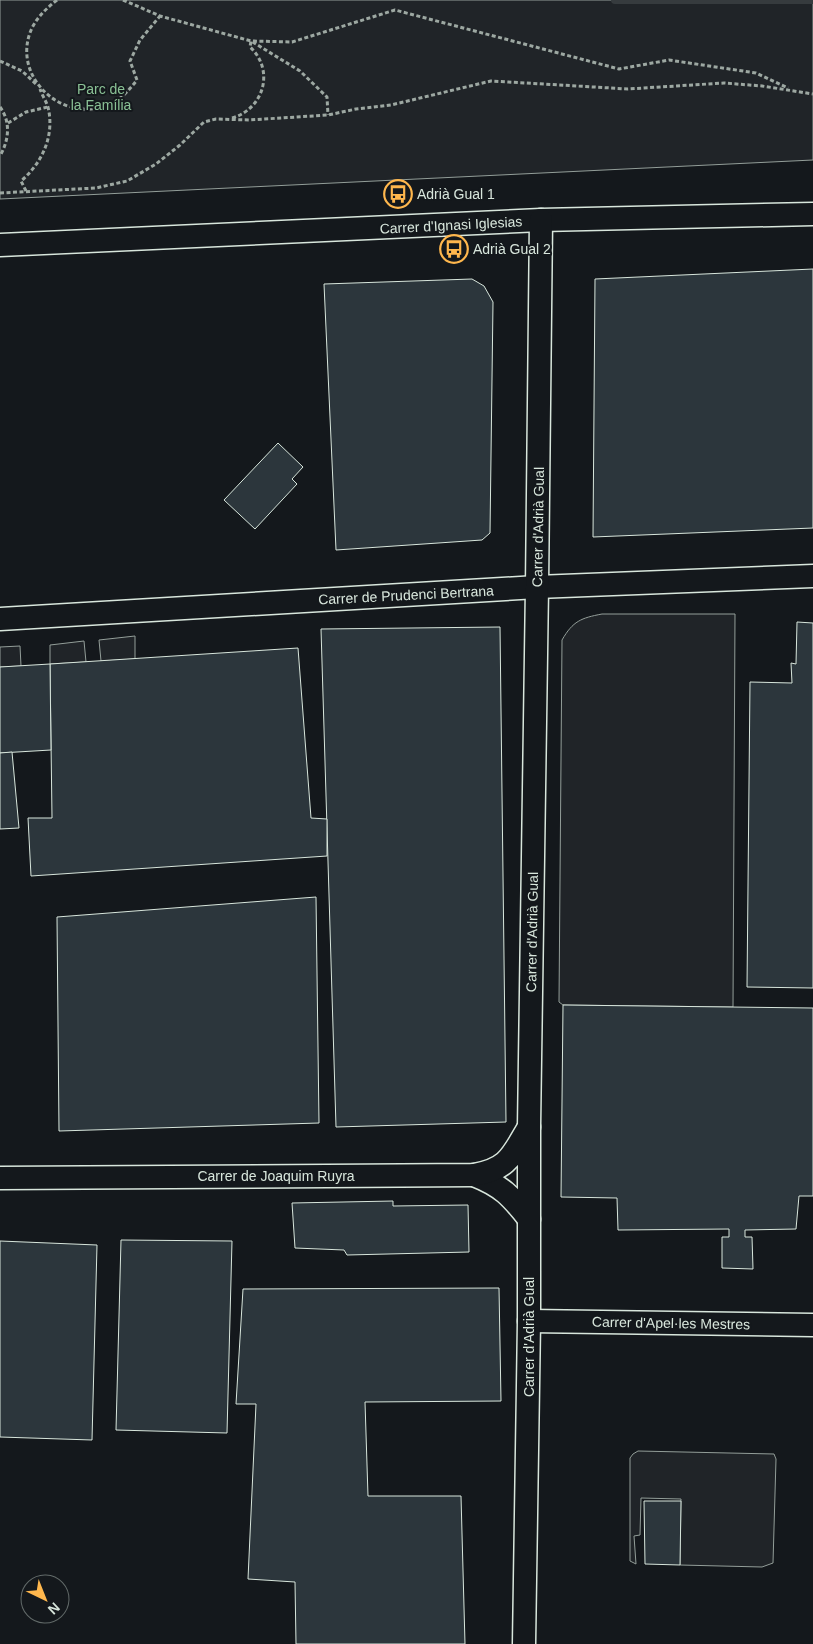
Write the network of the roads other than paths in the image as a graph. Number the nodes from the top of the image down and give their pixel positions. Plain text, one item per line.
1 (813, 214) edge
2 (541, 220) junction
3 (0, 245) edge
4 (813, 576) edge
5 (537, 587) junction
6 (0, 619) edge
7 (529, 1127) junction
8 (474, 1175) junction
9 (0, 1178) edge
10 (529, 1219) junction
11 (529, 1321) junction
12 (813, 1325) edge
13 (524, 1644) edge

1 - 2 street, Carrer d'Ignasi Iglesias
2 - 3 street, Carrer d'Ignasi Iglesias
2 - 5 street, Carrer d'Adrià Gual
4 - 5 street, Carrer de Prudenci Bertrana
5 - 6 street, Carrer de Prudenci Bertrana
5 - 7 street, Carrer d'Adrià Gual
7 - 8 street, Carrer de Joaquim Ruyra
7 - 10 street, Carrer d'Adrià Gual
8 - 9 street, Carrer de Joaquim Ruyra
8 - 10 street
10 - 11 street, Carrer d'Adrià Gual
11 - 12 street, Carrer d'Apel·les Mestres
11 - 13 street, Carrer d'Adrià Gual

